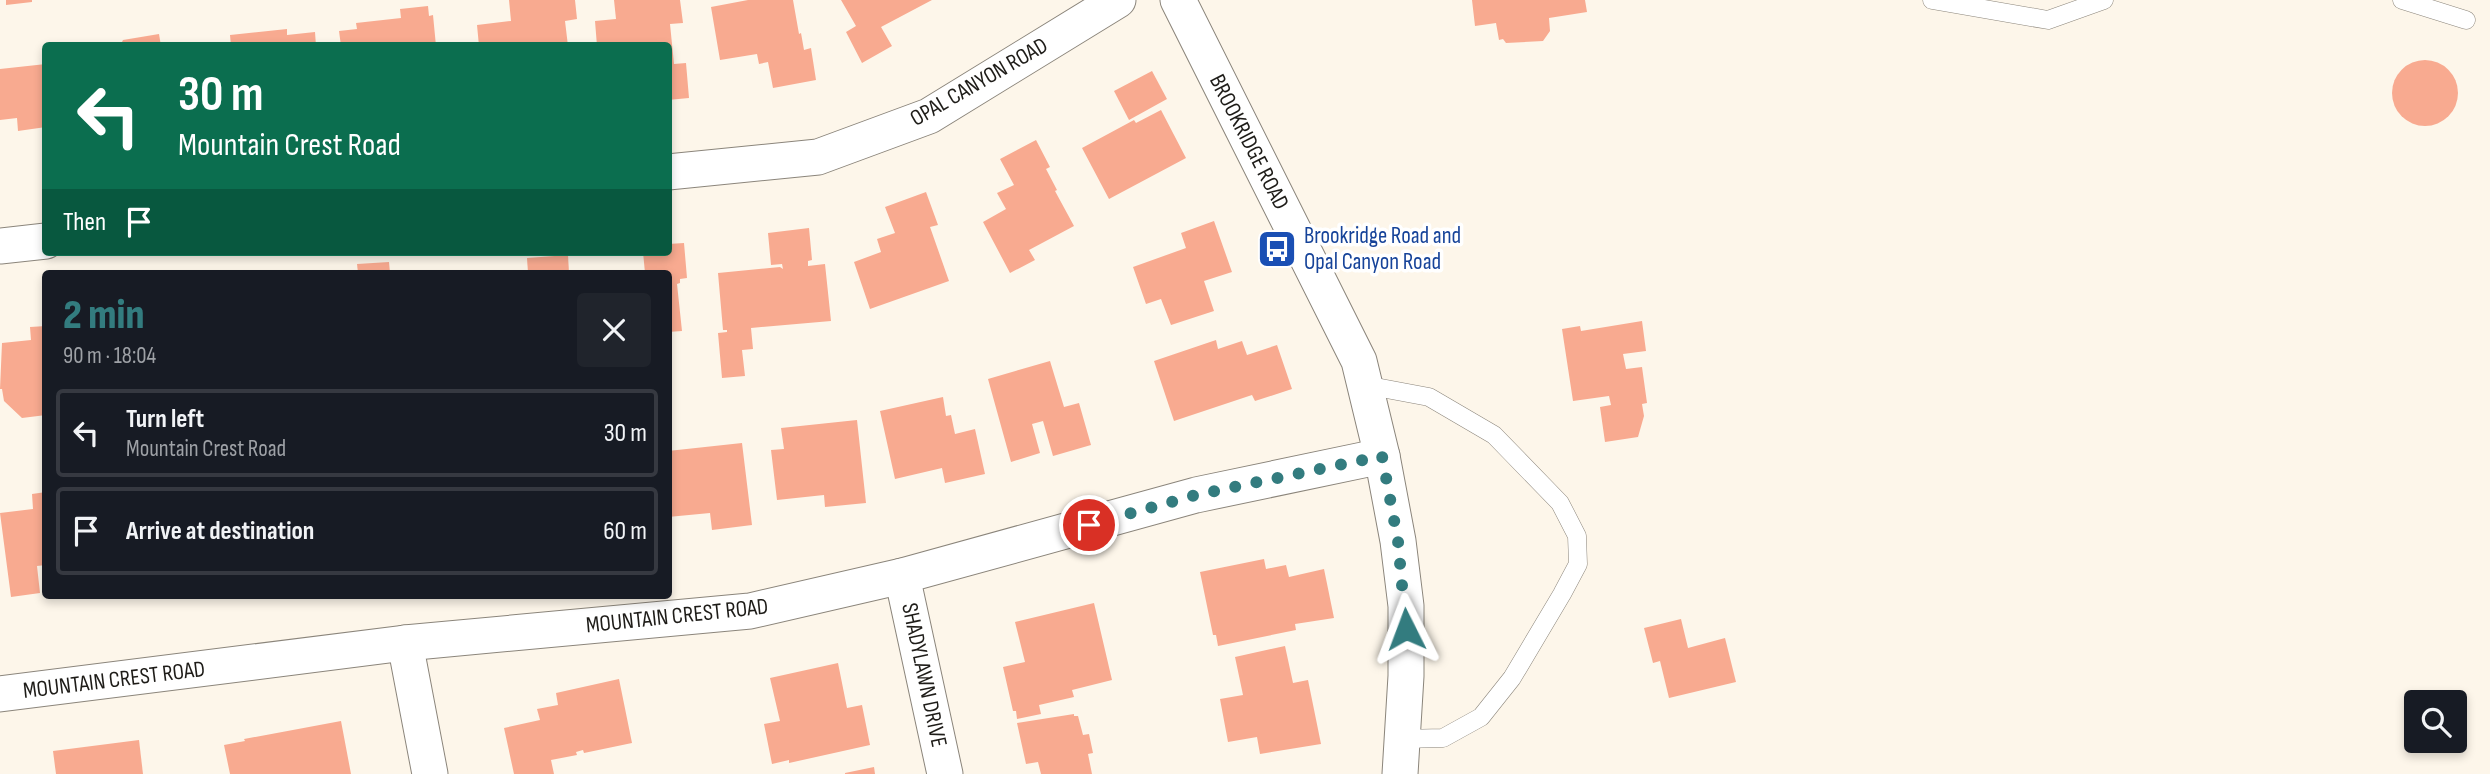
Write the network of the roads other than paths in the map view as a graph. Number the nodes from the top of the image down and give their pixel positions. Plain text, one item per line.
1 (1118, 0) edge
2 (1178, 0) edge
3 (1932, 0) edge
4 (2104, 0) edge
5 (2402, 0) edge
6 (2466, 20) dead end
7 (672, 172) edge
8 (42, 241) edge
9 (0, 246) edge
10 (1365, 386) junction
11 (1382, 456) junction
12 (902, 576) junction
13 (405, 643) junction
14 (0, 694) edge
15 (1401, 739) junction
16 (430, 774) edge
17 (945, 774) edge
18 (1400, 774) edge

1 - 7 street, OPAL CANYON ROAD
2 - 10 street, BROOKRIDGE ROAD
3 - 4 lane
5 - 6 lane
8 - 9 street
10 - 11 street, BROOKRIDGE ROAD
10 - 15 lane
11 - 12 street, MOUNTAIN CREST ROAD
11 - 15 street, BROOKRIDGE ROAD
12 - 13 street, MOUNTAIN CREST ROAD
12 - 17 street, SHADYLAWN DRIVE
13 - 14 street, MOUNTAIN CREST ROAD
13 - 16 street
15 - 18 street, BROOKRIDGE ROAD

